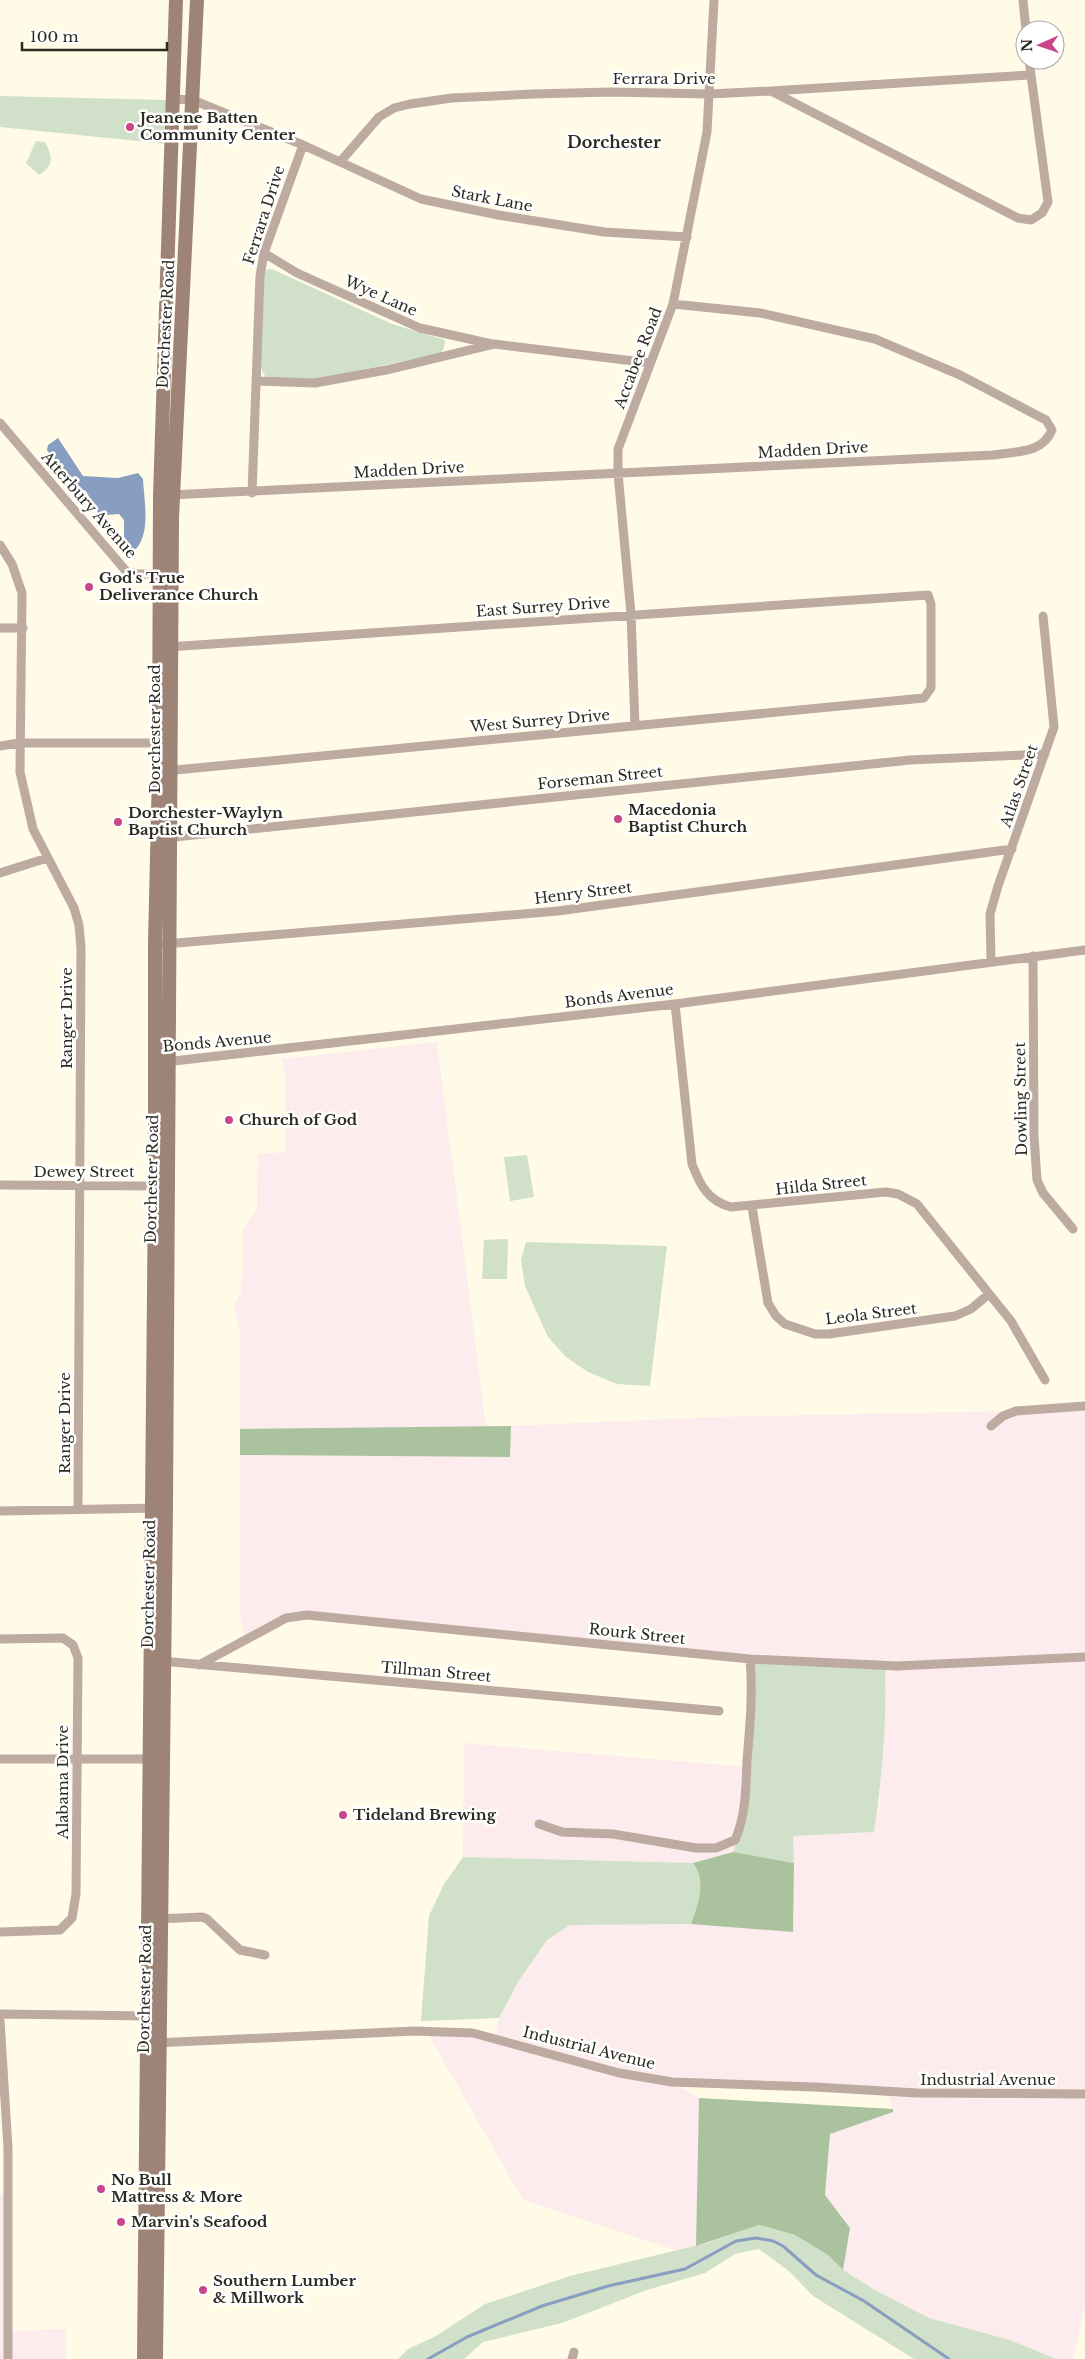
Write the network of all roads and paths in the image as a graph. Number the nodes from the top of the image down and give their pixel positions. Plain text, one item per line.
1 (176, 0) edge
2 (197, 0) edge
3 (714, 0) edge
4 (1023, 0) edge
5 (1025, 20) edge
6 (1030, 70) edge
7 (1030, 75) junction
8 (771, 91) junction
9 (710, 94) junction
10 (174, 99) junction
11 (193, 100) junction
12 (303, 145) junction
13 (340, 162) junction
14 (687, 237) junction
15 (264, 252) junction
16 (673, 304) junction
17 (494, 344) junction
18 (650, 363) junction
19 (256, 381) junction
20 (0, 423) edge
21 (618, 473) junction
22 (252, 493) junction
23 (174, 495) junction
24 (160, 496) junction
25 (0, 545) edge
26 (166, 574) junction
27 (631, 614) junction
28 (1043, 616) dead end
29 (0, 628) edge
30 (24, 628) junction
31 (166, 647) junction
32 (924, 698) joint
33 (635, 726) junction
34 (19, 743) junction
35 (165, 743) junction
36 (0, 746) edge
37 (1045, 754) junction
38 (165, 771) junction
39 (164, 838) junction
40 (1012, 849) junction
41 (46, 858) junction
42 (0, 873) edge
43 (155, 944) junction
44 (170, 944) junction
45 (1085, 950) edge
46 (1034, 956) junction
47 (991, 962) junction
48 (675, 1004) junction
49 (154, 1062) junction
50 (169, 1062) junction
51 (0, 1185) edge
52 (79, 1185) junction
53 (162, 1186) junction
54 (752, 1207) junction
55 (1073, 1229) dead end
56 (989, 1294) junction
57 (1045, 1380) dead end
58 (1085, 1406) edge
59 (991, 1426) dead end
60 (151, 1508) junction
61 (166, 1508) junction
62 (78, 1509) junction
63 (0, 1511) edge
64 (0, 1639) edge
65 (1085, 1658) edge
66 (750, 1659) junction
67 (158, 1661) junction
68 (199, 1664) junction
69 (719, 1711) dead end
70 (150, 1759) junction
71 (0, 1760) edge
72 (77, 1760) junction
73 (538, 1824) dead end
74 (155, 1919) junction
75 (0, 1932) edge
76 (265, 1955) dead end
77 (0, 2014) edge
78 (154, 2016) junction
79 (0, 2022) edge
80 (154, 2043) junction
81 (1085, 2094) edge
82 (8, 2359) edge
83 (144, 2359) edge
84 (156, 2359) edge

1 - 10 main road, Dorchester Road
2 - 11 main road, Dorchester Road
3 - 9 street, Accabee Road
4 - 5 street
6 - 7 street
7 - 8 street, Ferrara Drive
7 - 8 street
8 - 9 street, Ferrara Drive
9 - 13 street, Ferrara Drive
9 - 14 street, Accabee Road
10 - 11 street
10 - 24 main road, Dorchester Road
11 - 12 street
11 - 23 main road, Dorchester Road
12 - 13 street, Stark Lane
12 - 15 street, Ferrara Drive
13 - 14 street, Stark Lane
14 - 16 street, Accabee Road
15 - 17 street, Wye Lane
15 - 19 street, Ferrara Drive
16 - 18 street, Accabee Road
16 - 21 street, Madden Drive
17 - 18 street, Wye Lane
17 - 19 street, Wye Lane
18 - 21 street, Accabee Road
19 - 22 street, Ferrara Drive
20 - 26 street, Atterbury Avenue
21 - 22 street, Madden Drive
21 - 27 street, Accabee Road
22 - 23 street, Madden Drive
23 - 24 street, Madden Drive
23 - 26 main road, Dorchester Road
24 - 26 main road, Dorchester Road
25 - 30 street, Ranger Drive
26 - 31 main road, Dorchester Road
27 - 31 street, East Surrey Drive
27 - 32 street, East Surrey Drive
27 - 33 street, Accabee Road
28 - 37 street, Atlas Street
29 - 30 street
30 - 34 street, Ranger Drive
31 - 35 main road, Dorchester Road
32 - 33 street, West Surrey Drive
33 - 38 street, West Surrey Drive
34 - 35 street
34 - 36 street
34 - 41 street, Ranger Drive
35 - 38 main road, Dorchester Road
37 - 39 street, Forseman Street
37 - 40 street, Atlas Street
38 - 39 main road, Dorchester Road
39 - 43 main road, Dorchester Road
39 - 44 main road, Dorchester Road
40 - 44 street, Henry Street
40 - 47 street, Atlas Street
41 - 42 street
41 - 52 street, Ranger Drive
43 - 44 street, Henry Street
43 - 49 main road, Dorchester Road
44 - 50 main road, Dorchester Road
45 - 46 street, Bonds Avenue
46 - 47 street, Bonds Avenue
46 - 55 street, Dowling Street
47 - 48 street, Bonds Avenue
48 - 50 street, Bonds Avenue
48 - 54 street, Hilda Street
49 - 50 street, Bonds Avenue
49 - 53 main road, Dorchester Road
50 - 53 main road, Dorchester Road
51 - 52 street, Dewey Street
52 - 53 street, Dewey Street
52 - 62 street, Ranger Drive
53 - 60 main road, Dorchester Road
53 - 61 main road, Dorchester Road
54 - 56 street, Hilda Street
54 - 56 street, Leola Street
56 - 57 street, Hilda Street
58 - 59 street
60 - 61 street
60 - 62 street
60 - 67 main road, Dorchester Road
61 - 67 main road, Dorchester Road
62 - 63 street
64 - 72 street, Alabama Drive
65 - 66 street, Rourk Street
66 - 68 street, Rourk Street
66 - 73 street
67 - 68 street, Tillman Street
67 - 70 main road, Dorchester Road
67 - 74 main road, Dorchester Road
68 - 69 street, Tillman Street
70 - 72 street
70 - 74 main road, Dorchester Road
71 - 72 street
72 - 75 street, Alabama Drive
74 - 76 street
74 - 78 main road, Dorchester Road
77 - 78 street
78 - 80 main road, Dorchester Road
79 - 82 street
80 - 81 street, Industrial Avenue
80 - 83 main road, Dorchester Road
80 - 84 main road, Dorchester Road

